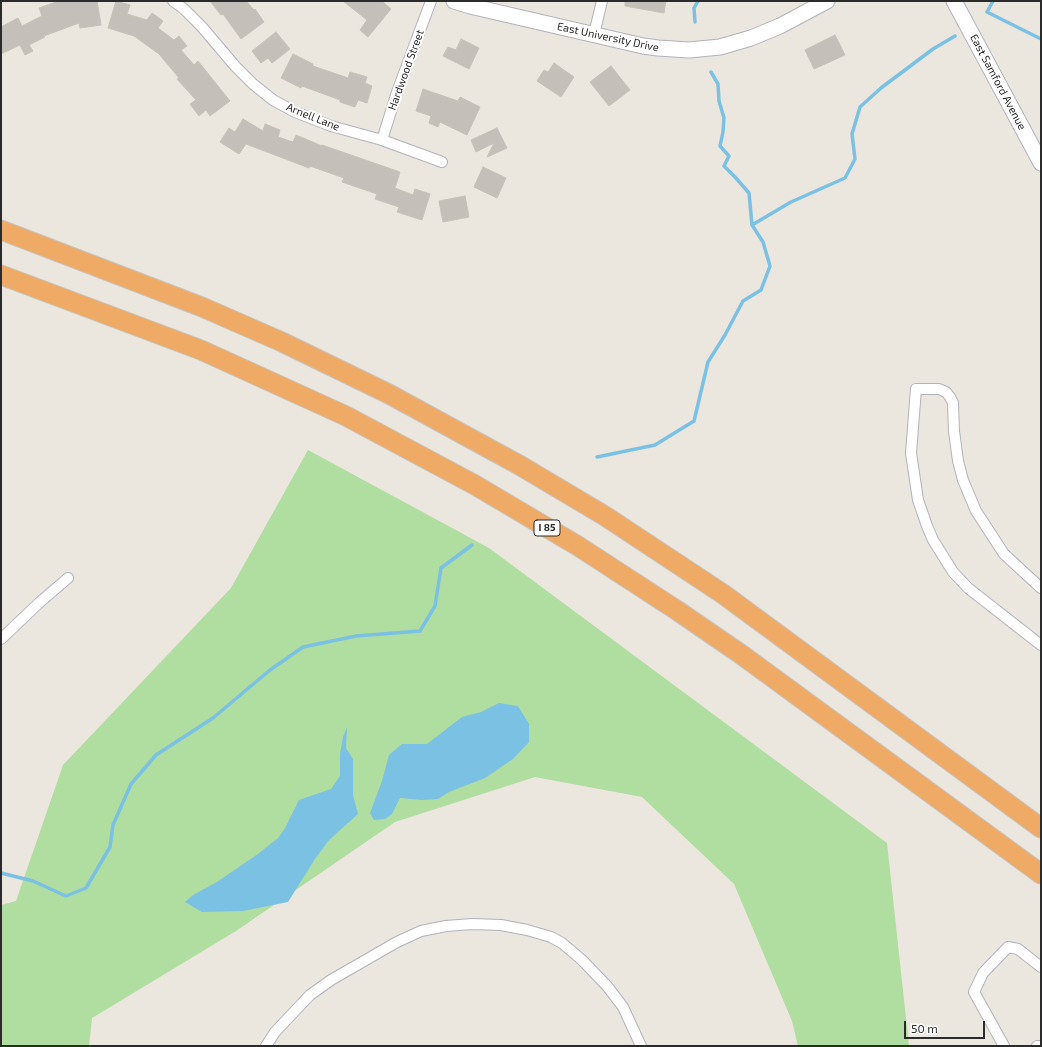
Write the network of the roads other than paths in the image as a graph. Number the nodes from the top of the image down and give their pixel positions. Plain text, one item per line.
1 (173, 1) edge
2 (431, 1) edge
3 (454, 1) edge
4 (602, 1) edge
5 (827, 1) edge
6 (954, 1) edge
7 (594, 34) junction
8 (382, 140) junction
9 (442, 162) dead end
10 (1041, 163) edge
11 (1, 230) edge
12 (1, 275) edge
13 (68, 578) dead end
14 (1041, 588) edge
15 (1, 639) edge
16 (1041, 645) edge
17 (1041, 828) edge
18 (1041, 874) edge
19 (1041, 967) edge
20 (266, 1046) edge
21 (641, 1046) edge
22 (1004, 1046) edge

1 - 8 street, Arnell Lane
2 - 8 street, Hardwood Street
3 - 7 main road, East University Drive
4 - 7 street
5 - 7 main road, East University Drive
6 - 10 main road, East Samford Avenue
8 - 9 street, Arnell Lane
11 - 17 highway
12 - 18 highway, I 85
13 - 15 street
14 - 16 street
19 - 22 street
20 - 21 street

